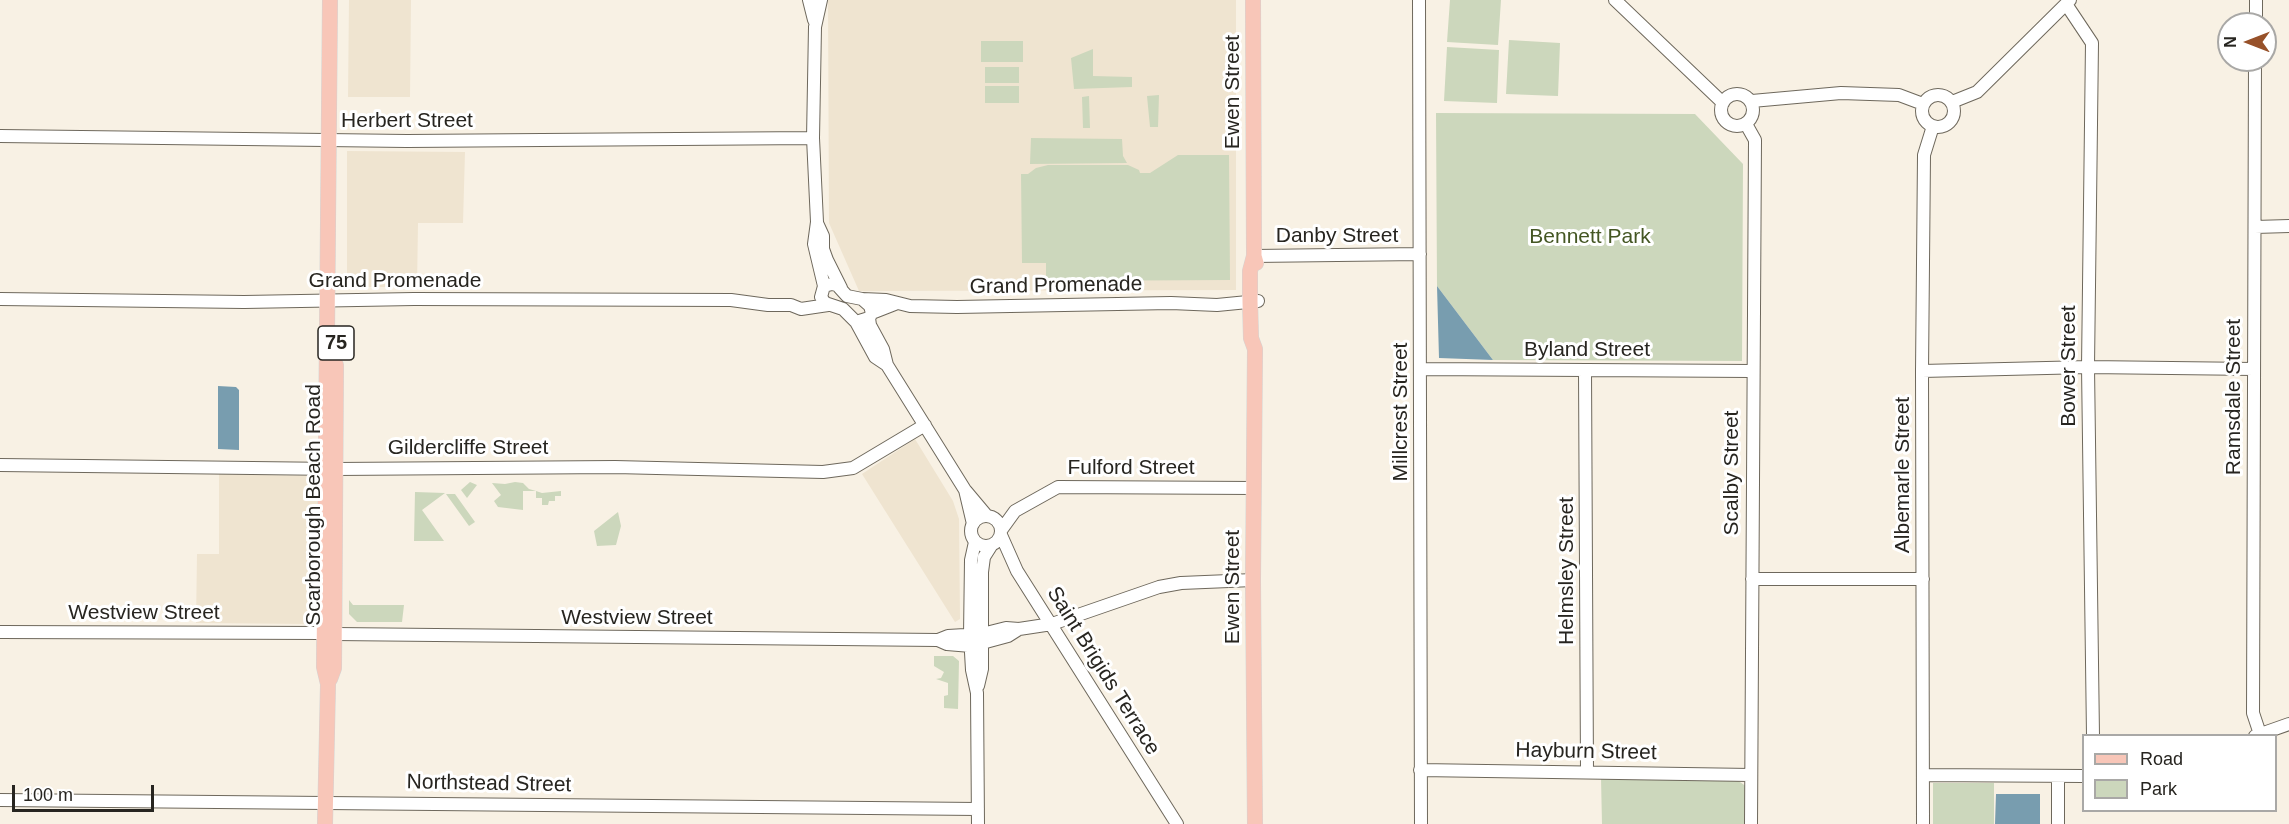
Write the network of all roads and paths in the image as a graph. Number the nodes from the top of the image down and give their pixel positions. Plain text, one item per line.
1 (330, 0) edge
2 (340, 0) edge
3 (809, 0) edge
4 (820, 0) edge
5 (1253, 0) edge
6 (1419, 0) edge
7 (1615, 0) edge
8 (2068, 2) edge
9 (815, 27) junction
10 (2255, 72) edge
11 (1752, 101) junction
12 (1952, 102) junction
13 (1724, 103) junction
14 (1923, 104) junction
15 (1746, 124) junction
16 (1933, 126) junction
17 (0, 136) edge
18 (813, 138) junction
19 (333, 140) junction
20 (817, 222) junction
21 (2289, 226) edge
22 (2255, 227) junction
23 (1420, 254) junction
24 (1254, 256) junction
25 (841, 288) junction
26 (822, 290) junction
27 (0, 299) edge
28 (862, 299) junction
29 (332, 300) junction
30 (895, 304) junction
31 (791, 305) junction
32 (828, 305) junction
33 (1254, 306) junction
34 (870, 316) junction
35 (856, 322) junction
36 (887, 365) junction
37 (2088, 368) junction
38 (1421, 369) junction
39 (2254, 369) junction
40 (1585, 370) junction
41 (1752, 371) junction
42 (1922, 371) junction
43 (925, 425) junction
44 (0, 465) edge
45 (331, 469) junction
46 (1254, 488) junction
47 (965, 490) junction
48 (1015, 512) junction
49 (989, 516) junction
50 (973, 524) junction
51 (1002, 532) junction
52 (975, 542) junction
53 (991, 546) junction
54 (1752, 579) junction
55 (1923, 579) junction
56 (1253, 580) junction
57 (1052, 624) junction
58 (0, 632) edge
59 (329, 634) junction
60 (976, 640) junction
61 (2289, 724) edge
62 (2093, 734) edge
63 (2257, 734) edge
64 (2260, 734) edge
65 (1420, 770) junction
66 (1587, 771) junction
67 (1751, 776) junction
68 (1924, 776) junction
69 (2058, 776) junction
70 (2082, 776) edge
71 (0, 800) edge
72 (325, 802) junction
73 (978, 809) junction
74 (325, 824) edge
75 (978, 824) edge
76 (1177, 824) edge
77 (1255, 824) edge
78 (1421, 824) edge
79 (1750, 824) edge
80 (1923, 824) edge
81 (2058, 824) edge

1 - 19 main road, Scarborough Beach Road / 75
2 - 19 main road, Scarborough Beach Road / 75
3 - 9 street
4 - 9 street
5 - 24 main road, Ewen Street
6 - 23 street, Millcrest Street
7 - 13 street
8 - 12 street
8 - 37 street, Bower Street
9 - 18 street
10 - 22 street, Ramsdale Street
11 - 13 street
11 - 14 street
11 - 15 street
12 - 14 street
12 - 16 street
13 - 15 street
14 - 16 street
15 - 41 street, Scalby Street
16 - 42 street, Albemarle Street
17 - 19 street, Herbert Street
18 - 19 street, Herbert Street
18 - 20 street
19 - 29 main road, Scarborough Beach Road / 75
20 - 25 street
20 - 26 street
21 - 22 street
22 - 39 street, Ramsdale Street
23 - 24 street, Danby Street
23 - 38 street, Millcrest Street
24 - 33 main road, Ewen Street
25 - 26 street
25 - 28 street
26 - 31 street, Grand Promenade
26 - 32 street
27 - 29 street, Grand Promenade
28 - 30 street, Grand Promenade
28 - 34 street
29 - 31 street, Grand Promenade
29 - 45 main road, Scarborough Beach Road / 75
30 - 33 street, Grand Promenade
30 - 34 street, Grand Promenade
31 - 32 street, Grand Promenade
32 - 35 street
33 - 46 main road, Ewen Street
34 - 35 street, Grand Promenade
34 - 36 street
35 - 36 street
36 - 43 street
37 - 39 street
37 - 42 street
37 - 62 street, Bower Street
38 - 40 street, Byland Street
38 - 65 street, Millcrest Street
39 - 63 street, Ramsdale Street
40 - 41 street, Byland Street
40 - 66 street, Helmsley Street
41 - 54 street, Scalby Street
42 - 55 street, Albemarle Street
43 - 45 street, Gildercliffe Street
43 - 47 street
44 - 45 street, Gildercliffe Street
45 - 59 main road, Scarborough Beach Road / 75
46 - 48 street, Fulford Street
46 - 56 main road, Ewen Street
47 - 49 street
47 - 50 street
48 - 49 street, Fulford Street
48 - 51 street, Fulford Street
49 - 50 street
49 - 51 street
50 - 52 street
51 - 53 street
51 - 57 street, Saint Brigids Terrace
52 - 53 street
52 - 60 street
53 - 60 street
54 - 55 street
54 - 67 street, Scalby Street
55 - 68 street, Albemarle Street
56 - 57 street, Westview Street
56 - 77 main road, Ewen Street
57 - 60 street, Westview Street
57 - 76 street, Saint Brigids Terrace
58 - 59 street, Westview Street
59 - 60 street, Westview Street
59 - 72 main road, Scarborough Beach Road / 75
60 - 73 street
61 - 64 street
65 - 66 street, Hayburn Street
65 - 78 street, Millcrest Street
66 - 67 street, Hayburn Street
67 - 79 street, Scalby Street
68 - 69 street
68 - 80 street, Albemarle Street
69 - 70 street
69 - 81 street
71 - 72 street, Northstead Street
72 - 73 street, Northstead Street
72 - 74 main road, Scarborough Beach Road / 75
73 - 75 street

